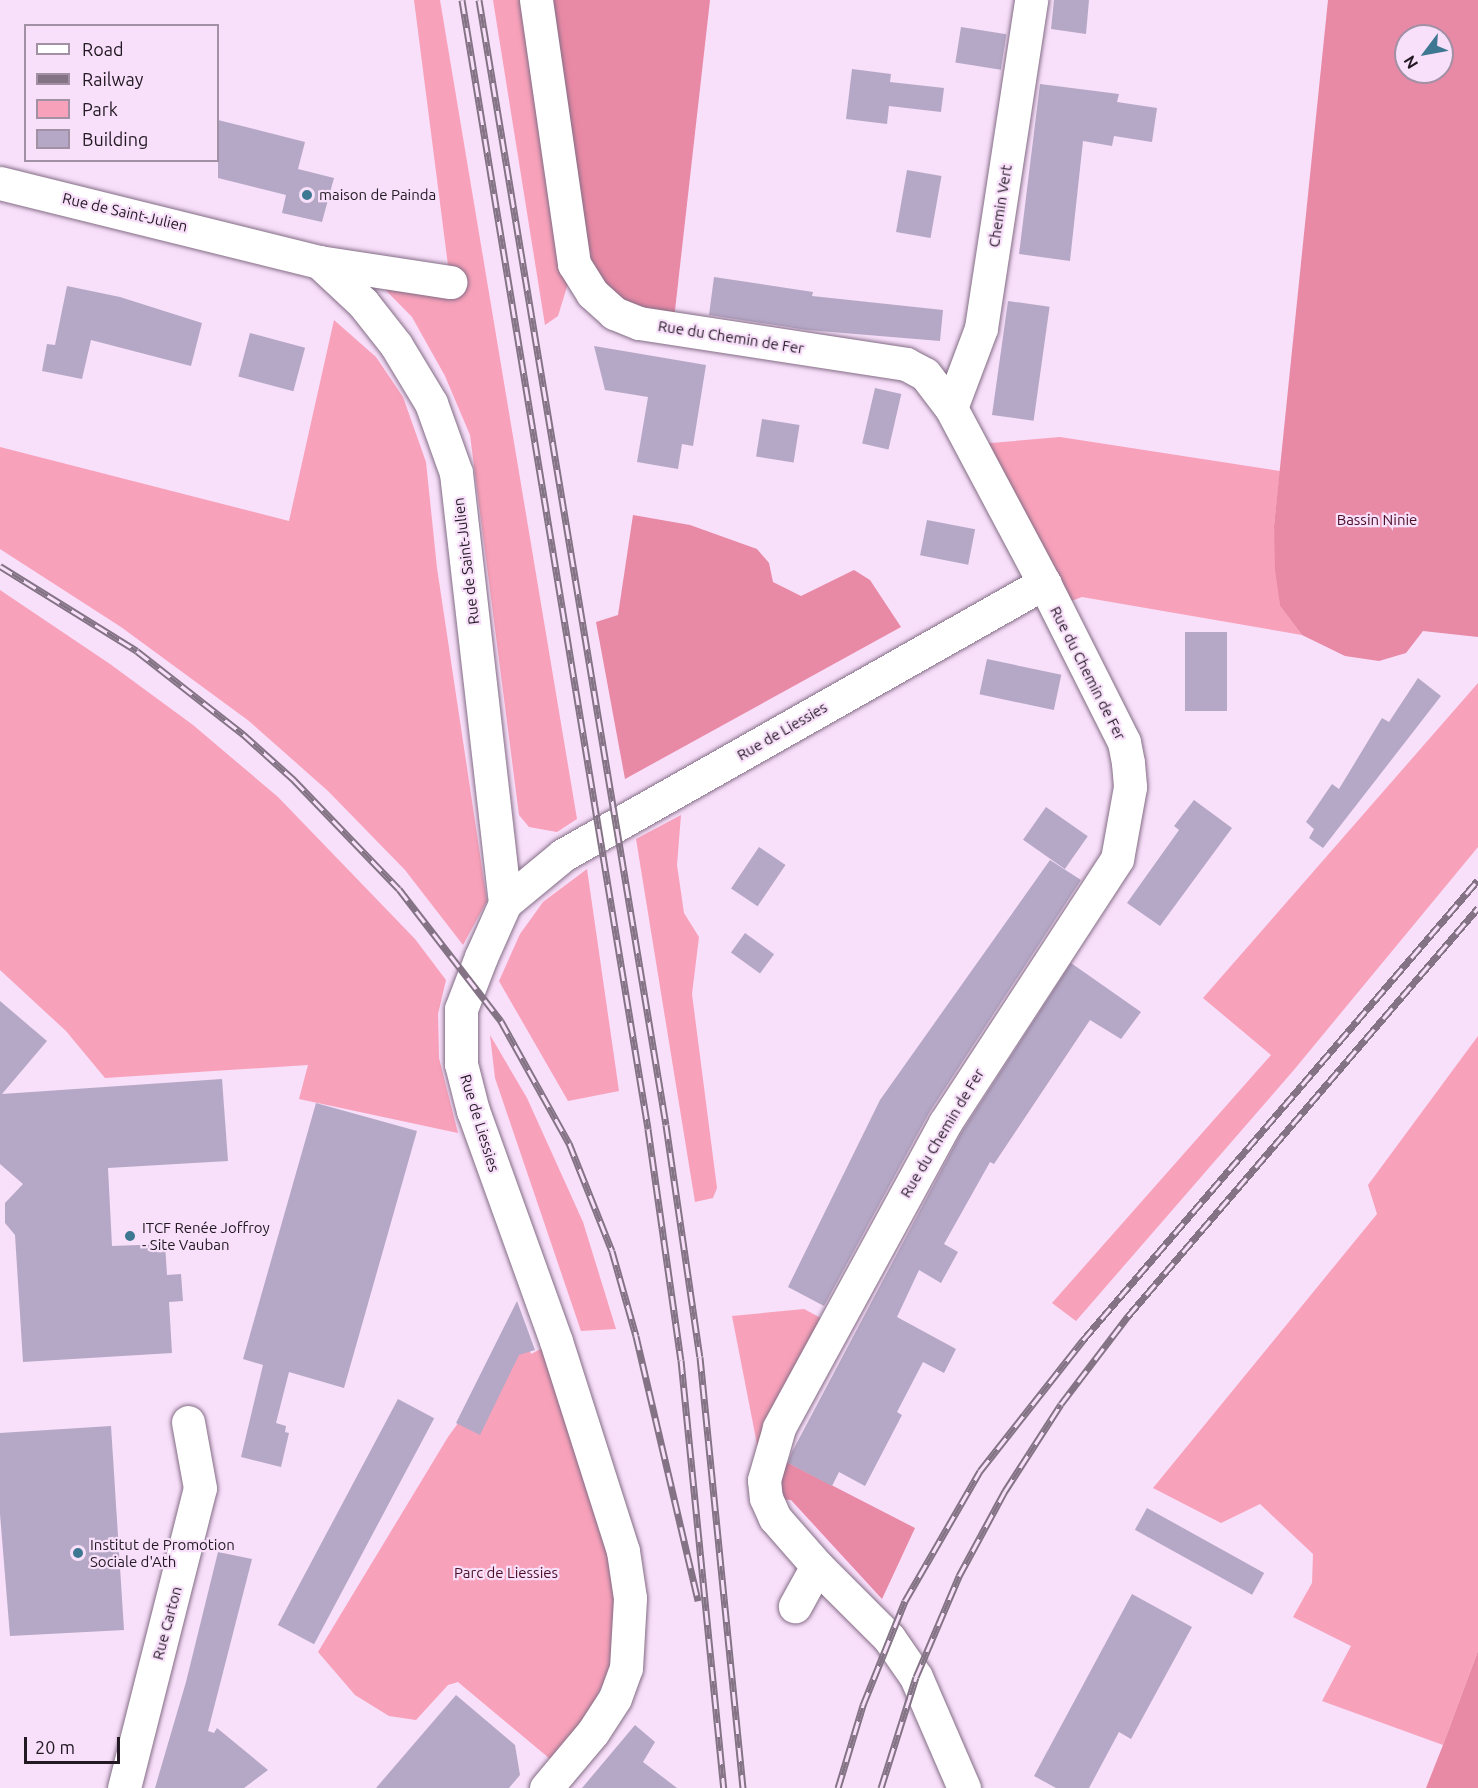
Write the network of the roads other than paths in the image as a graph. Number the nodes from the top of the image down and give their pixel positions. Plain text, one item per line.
1 (536, 0) edge
2 (1031, 0) edge
3 (0, 183) edge
4 (319, 262) junction
5 (450, 282) dead end
6 (951, 408) junction
7 (1044, 583) junction
8 (505, 903) junction
9 (188, 1422) dead end
10 (817, 1566) junction
11 (795, 1605) dead end
12 (123, 1788) edge
13 (546, 1788) edge
14 (964, 1788) edge

1 - 6 street, Rue du Chemin de Fer
2 - 6 street, Chemin Vert
3 - 4 street, Rue de Saint-Julien
4 - 5 street, Rue de Saint-Julien
4 - 8 street, Rue de Saint-Julien
6 - 7 street, Rue du Chemin de Fer
7 - 8 street, Rue de Liessies
7 - 10 street, Rue du Chemin de Fer
8 - 13 street, Rue de Liessies
9 - 12 street, Rue Carton
10 - 11 street
10 - 14 street, Rue du Chemin de Fer

